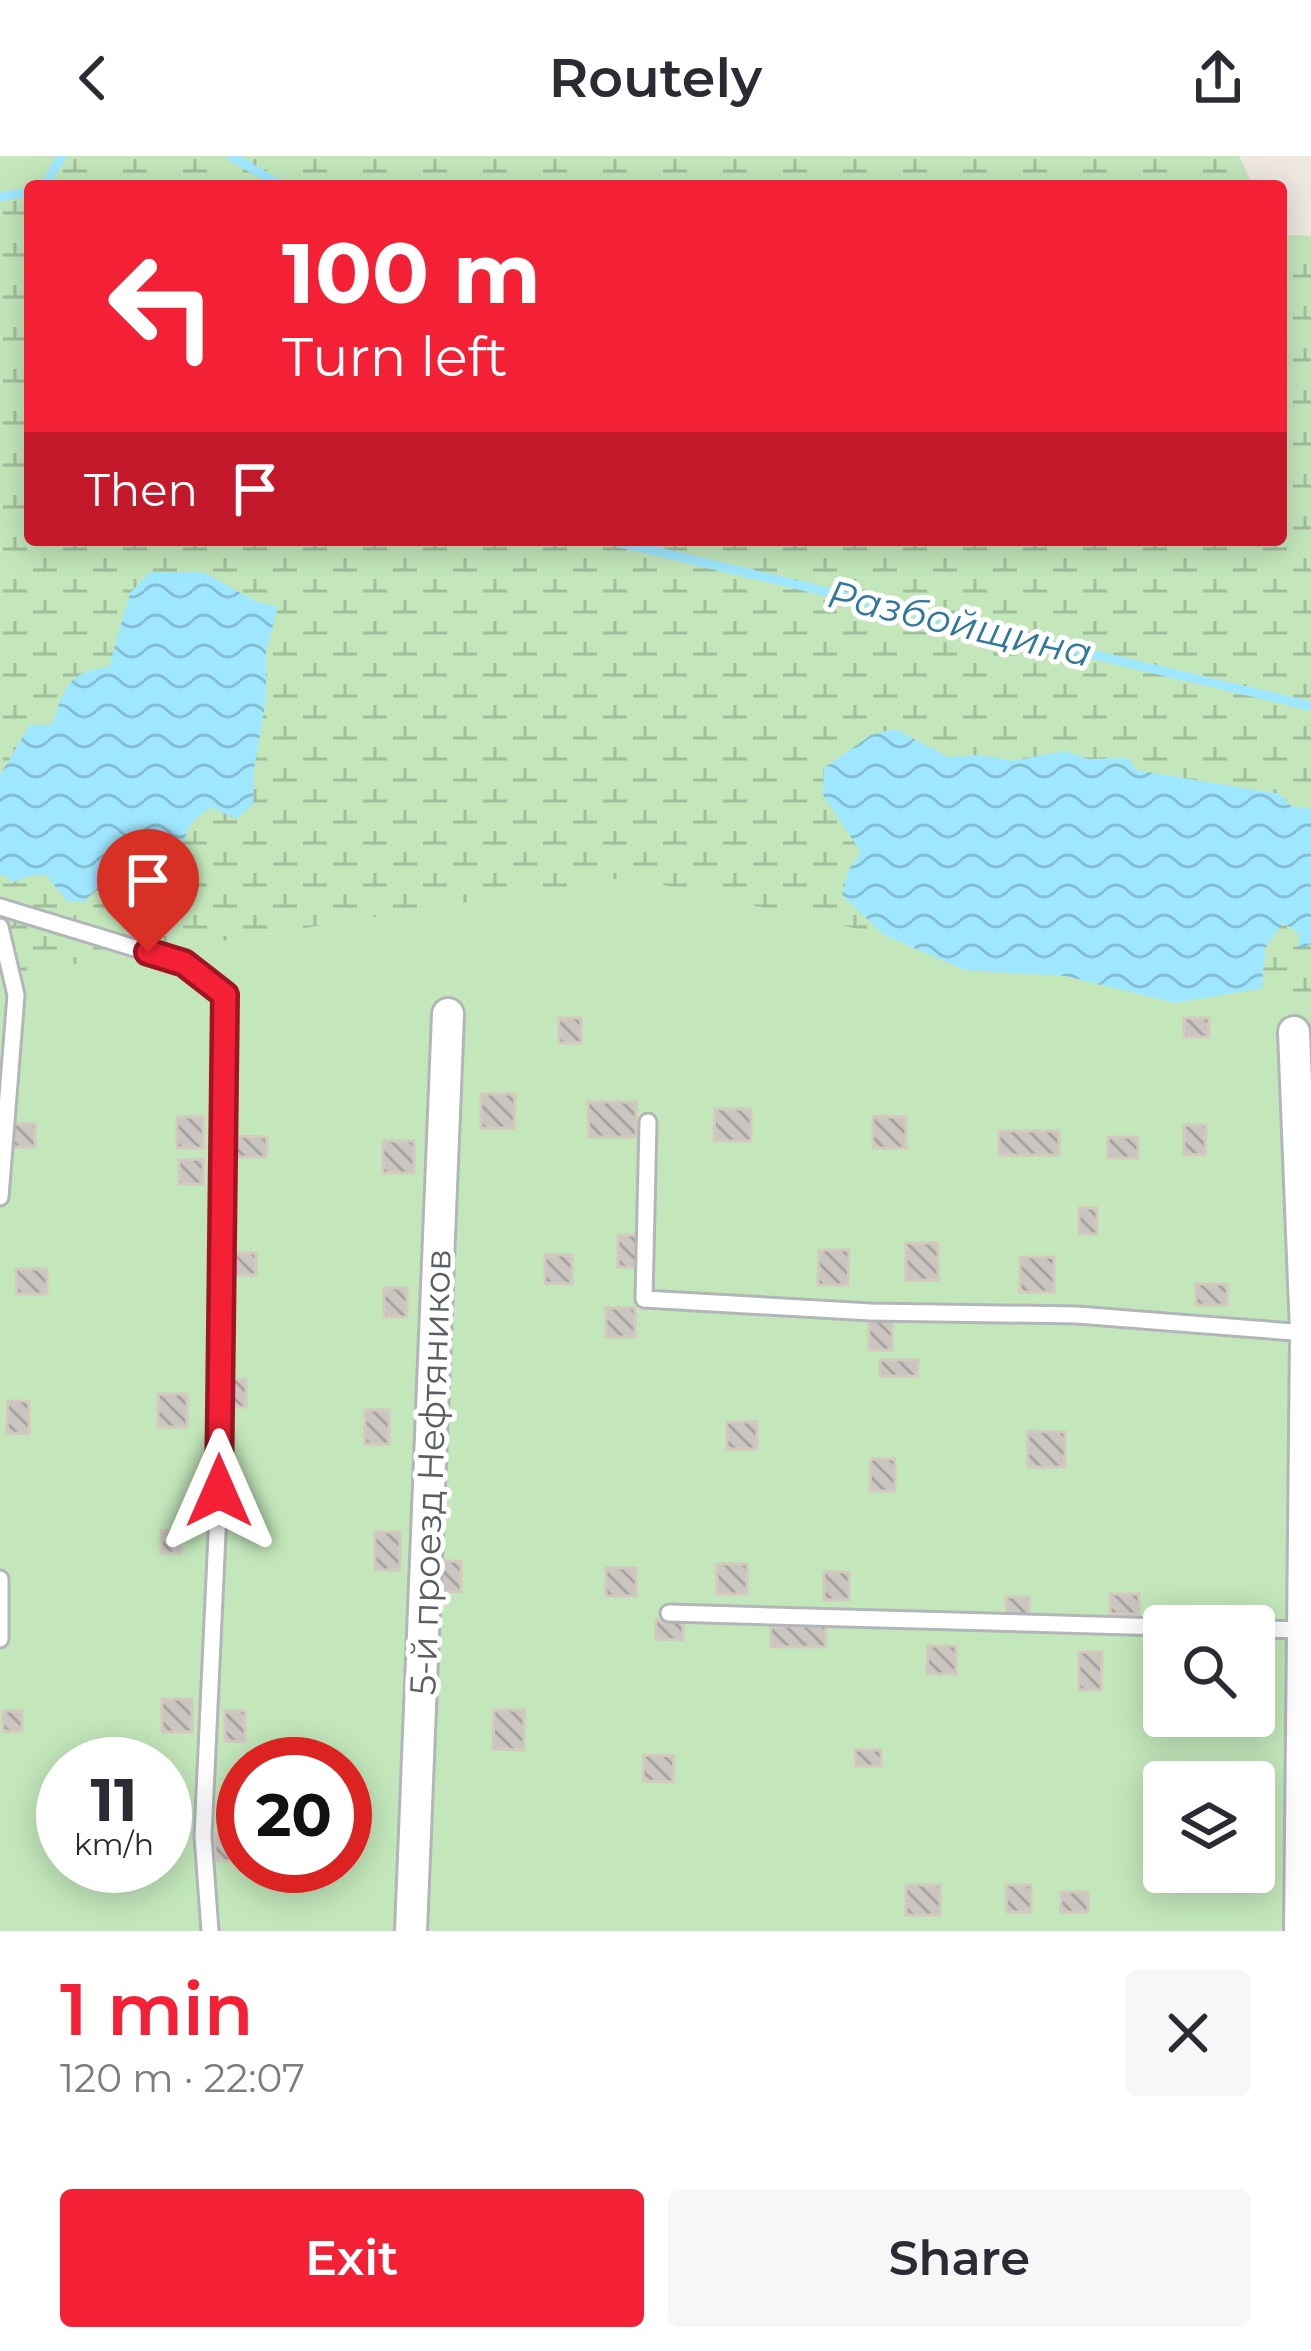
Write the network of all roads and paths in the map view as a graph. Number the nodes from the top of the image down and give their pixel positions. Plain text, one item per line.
1 (0, 907) edge
2 (0, 926) edge
3 (448, 1013) dead end
4 (1294, 1032) dead end
5 (649, 1122) dead end
6 (0, 1197) edge
7 (1306, 1333) junction
8 (0, 1580) edge
9 (669, 1613) dead end
10 (1143, 1626) edge
11 (1275, 1629) edge
12 (1306, 1630) junction
13 (0, 1639) edge
14 (210, 1931) edge
15 (411, 1931) edge
16 (1300, 1931) edge

1 - 14 lane
2 - 6 lane
3 - 15 street, 5-й проезд Нефтяников
4 - 7 street
5 - 7 lane
7 - 12 street
8 - 13 lane
9 - 10 lane
11 - 12 lane
12 - 16 street

